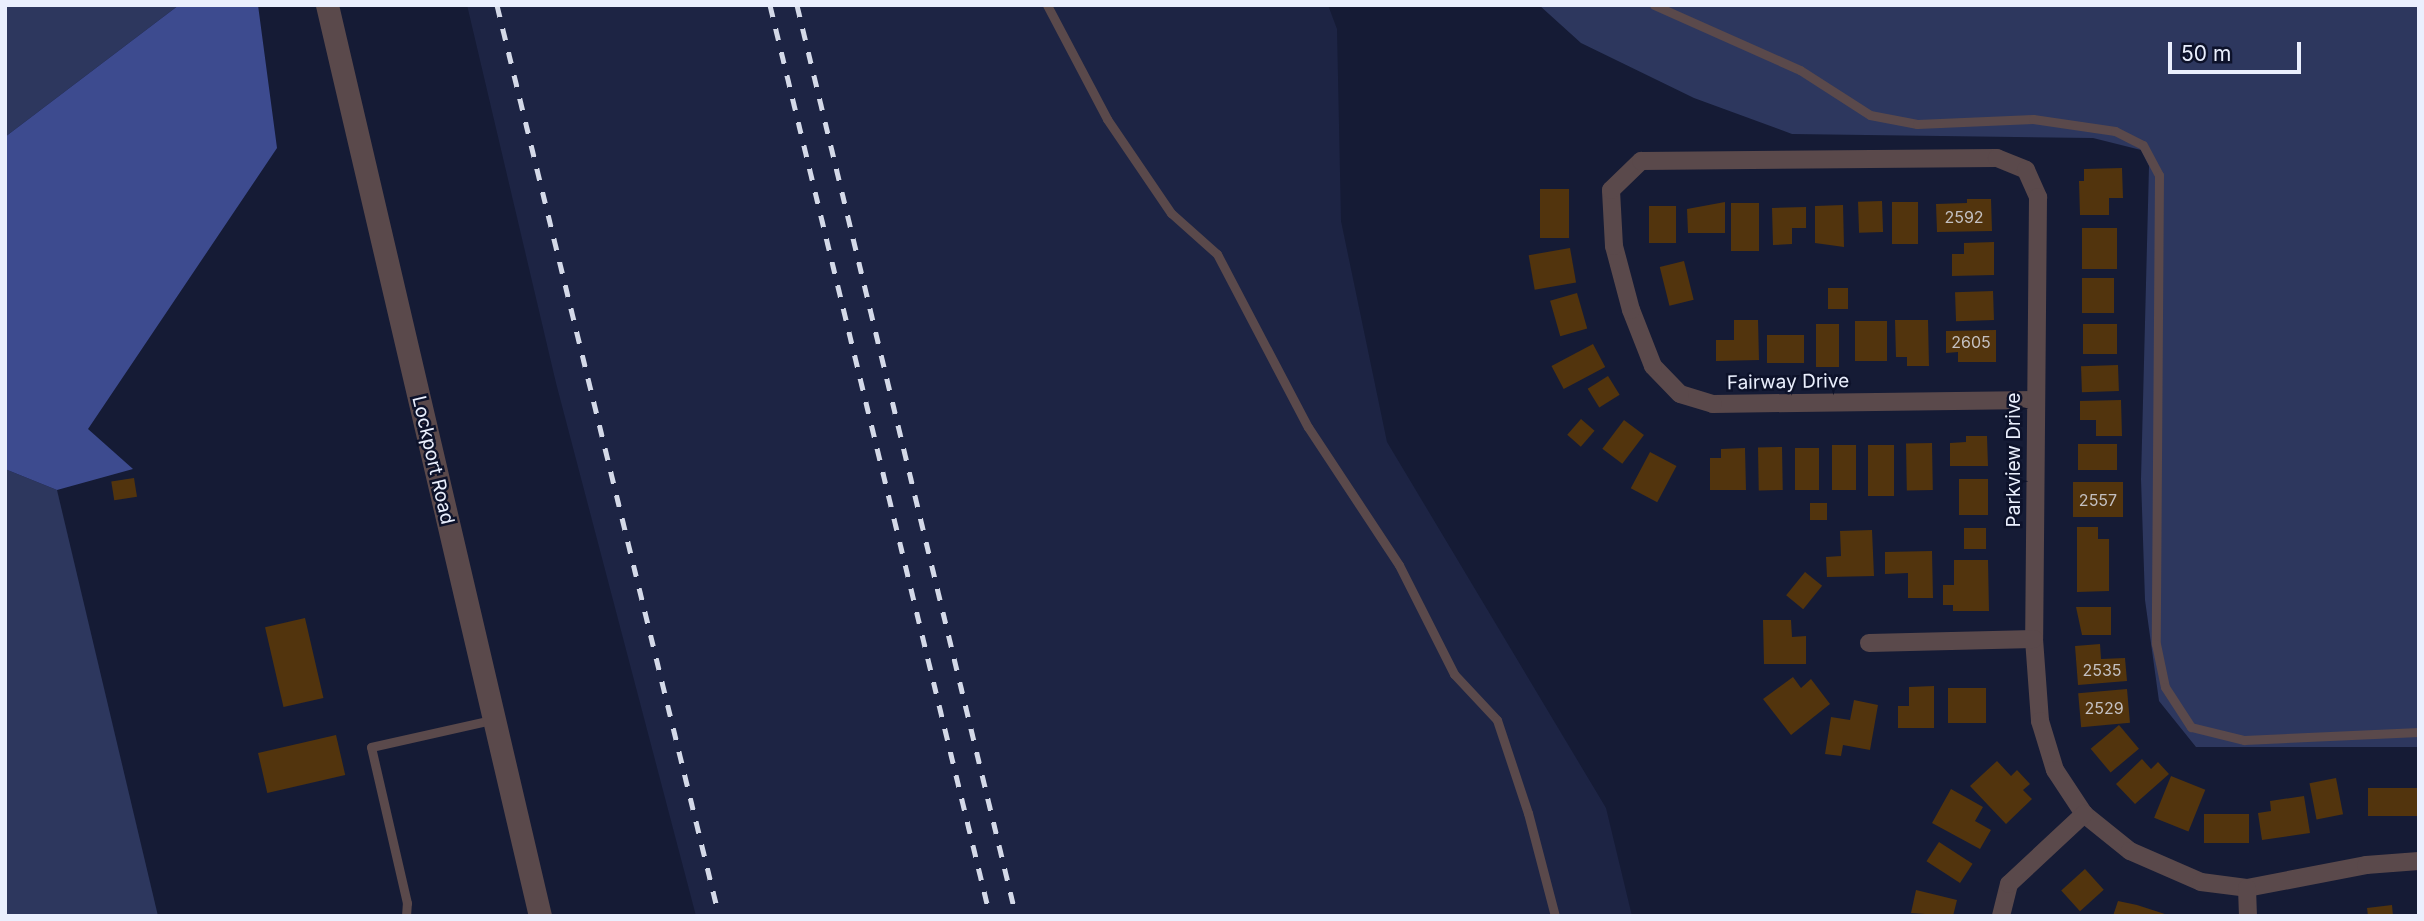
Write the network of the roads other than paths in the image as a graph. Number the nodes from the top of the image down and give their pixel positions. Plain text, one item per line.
1 (327, 5) edge
2 (1048, 5) edge
3 (1654, 5) edge
4 (1611, 190) joint
5 (2035, 400) junction
6 (2034, 639) junction
7 (1869, 643) dead end
8 (494, 719) junction
9 (2419, 732) edge
10 (2084, 814) junction
11 (2419, 861) edge
12 (2247, 888) junction
13 (406, 916) edge
14 (540, 916) edge
15 (1555, 916) edge
16 (2001, 916) edge
17 (2248, 916) edge

1 - 8 street, Lockport Road
2 - 15 lane
3 - 9 lane
4 - 5 street, Fairway Drive
4 - 5 street, Parkview Drive
5 - 6 street, Parkview Drive
6 - 7 street
6 - 10 street, Parkview Drive
8 - 13 lane
8 - 14 street, Lockport Road
10 - 12 street, Parkview Drive
10 - 16 street
11 - 12 street, Parkview Drive
12 - 17 street

